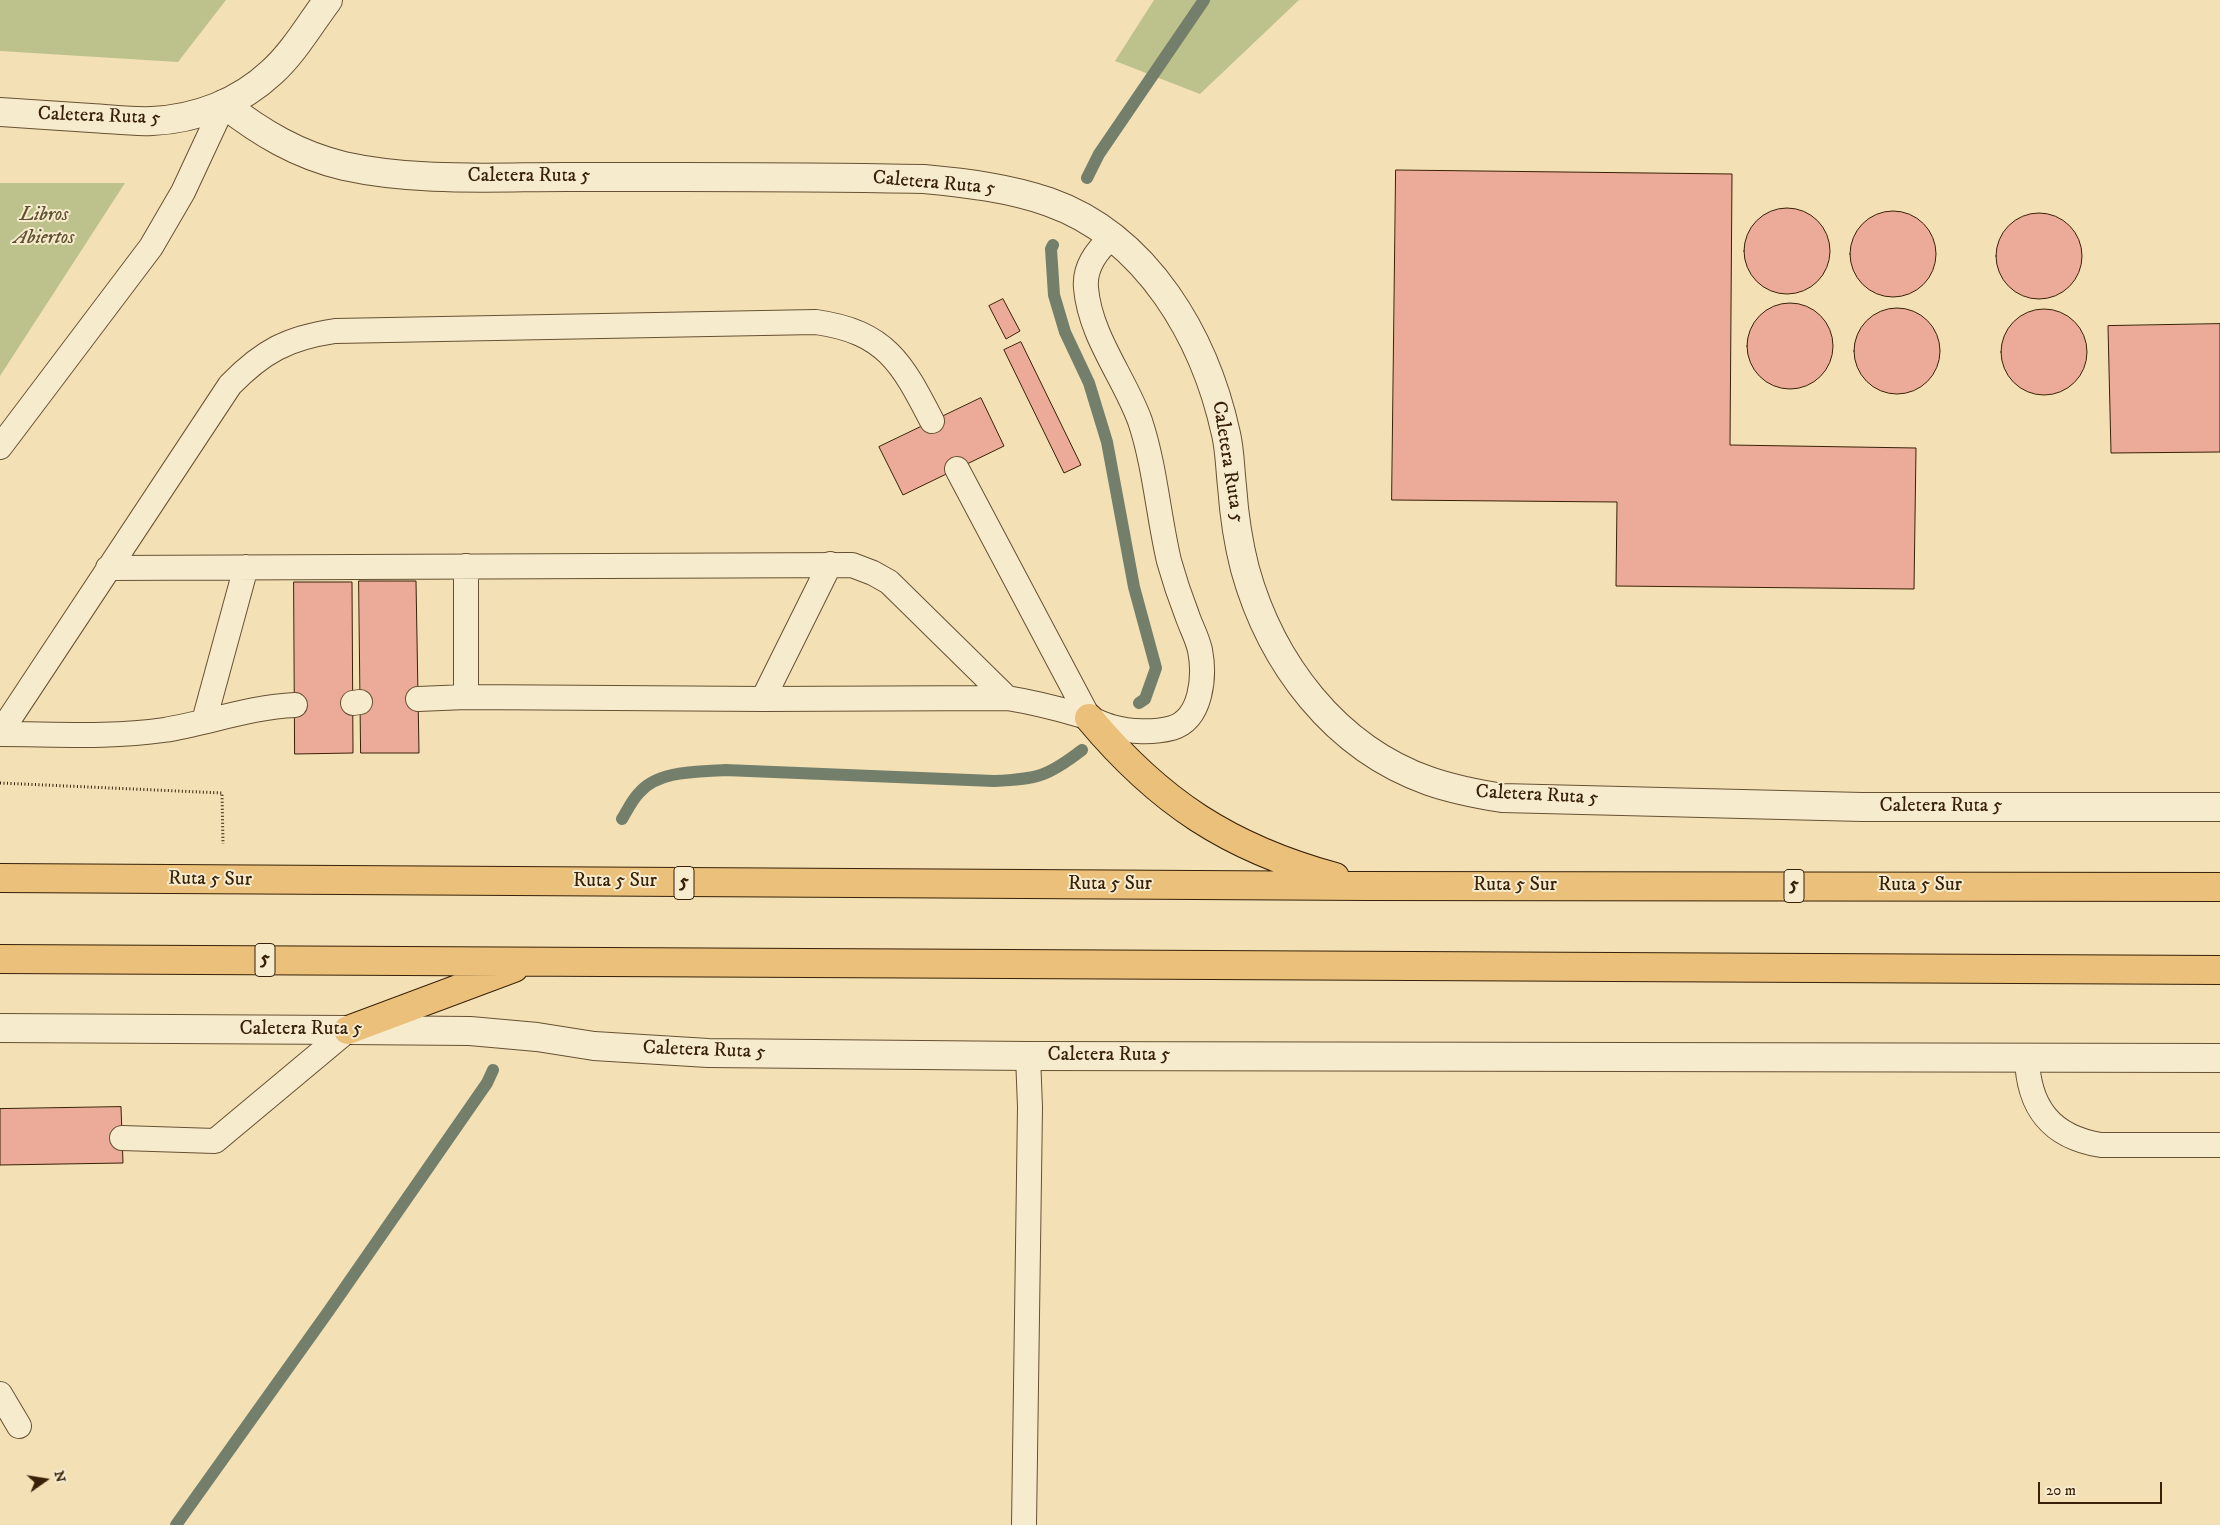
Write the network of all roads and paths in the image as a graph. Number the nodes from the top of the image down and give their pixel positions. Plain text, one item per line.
1 (328, 0) edge
2 (224, 104) junction
3 (0, 112) edge
4 (1112, 237) junction
5 (932, 421) dead end
6 (0, 447) edge
7 (957, 469) dead end
8 (830, 564) junction
9 (466, 566) junction
10 (246, 567) junction
11 (108, 568) junction
12 (466, 697) junction
13 (1007, 698) junction
14 (418, 699) dead end
15 (763, 700) junction
16 (295, 705) dead end
17 (1089, 718) junction
18 (204, 721) junction
19 (0, 733) edge
20 (0, 783) edge
21 (2220, 807) edge
22 (0, 878) edge
23 (224, 880) junction
24 (1367, 886) junction
25 (2220, 886) edge
26 (0, 959) edge
27 (530, 962) junction
28 (2220, 970) edge
29 (0, 1028) edge
30 (348, 1030) junction
31 (1028, 1056) junction
32 (2027, 1057) junction
33 (2220, 1058) edge
34 (122, 1138) dead end
35 (2220, 1145) edge
36 (0, 1394) edge
37 (19, 1426) dead end
38 (1024, 1525) edge

1 - 2 street
2 - 3 street, Caletera Ruta 5
2 - 4 street, Caletera Ruta 5
2 - 6 lane
4 - 17 lane
4 - 21 street, Caletera Ruta 5
5 - 11 lane
7 - 17 lane
8 - 9 lane
8 - 13 lane
8 - 15 lane
9 - 10 lane
9 - 12 lane
10 - 11 lane
10 - 18 lane
11 - 19 lane
12 - 14 lane
12 - 15 lane
13 - 15 lane
13 - 17 lane
16 - 18 lane
17 - 24 highway
18 - 19 lane
20 - 23 path
22 - 23 highway, Ruta 5 Sur / 5
23 - 24 highway, Ruta 5 Sur / 5
24 - 25 highway, Ruta 5 Sur / 5
26 - 27 highway, 5
27 - 28 highway, 5
27 - 30 highway
29 - 30 street, Caletera Ruta 5
30 - 31 street, Caletera Ruta 5
30 - 34 lane
31 - 32 street, Caletera Ruta 5
31 - 38 lane
32 - 33 street, Caletera Ruta 5
32 - 35 lane
36 - 37 lane

